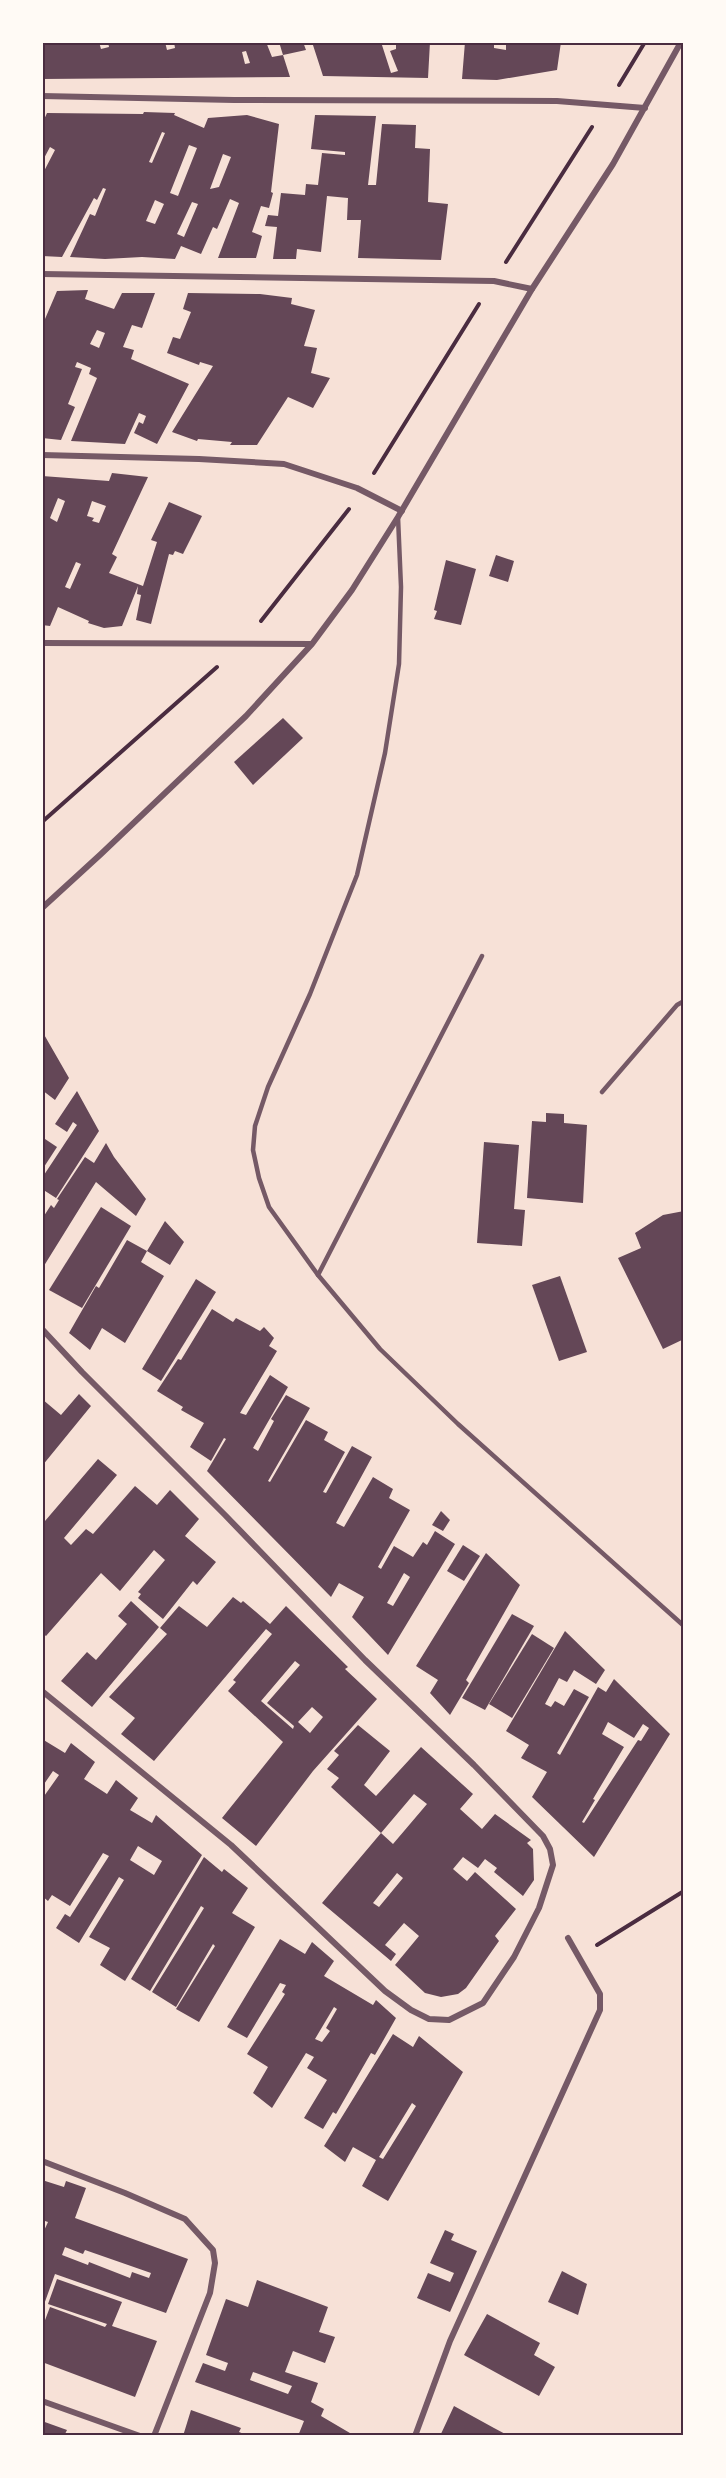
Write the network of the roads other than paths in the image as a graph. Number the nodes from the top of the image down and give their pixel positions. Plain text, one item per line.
1 (681, 42) edge
2 (42, 96) edge
3 (645, 108) junction
4 (42, 274) edge
5 (532, 289) junction
6 (42, 455) edge
7 (400, 514) junction
8 (42, 643) edge
9 (312, 644) junction
10 (42, 908) edge
11 (482, 956) dead end
12 (684, 1001) edge
13 (602, 1092) dead end
14 (318, 1275) junction
15 (42, 1329) edge
16 (684, 1626) edge
17 (42, 1690) edge
18 (567, 1938) dead end
19 (42, 2161) edge
20 (42, 2400) edge
21 (140, 2436) edge
22 (154, 2436) edge
23 (415, 2436) edge

1 - 3 street
2 - 3 street
3 - 5 street
4 - 5 street
5 - 7 street
6 - 7 street
7 - 9 street
7 - 14 lane
8 - 9 street
9 - 10 street
11 - 14 lane
12 - 13 lane
14 - 16 lane
15 - 17 street
18 - 23 street
19 - 22 street
20 - 21 street

